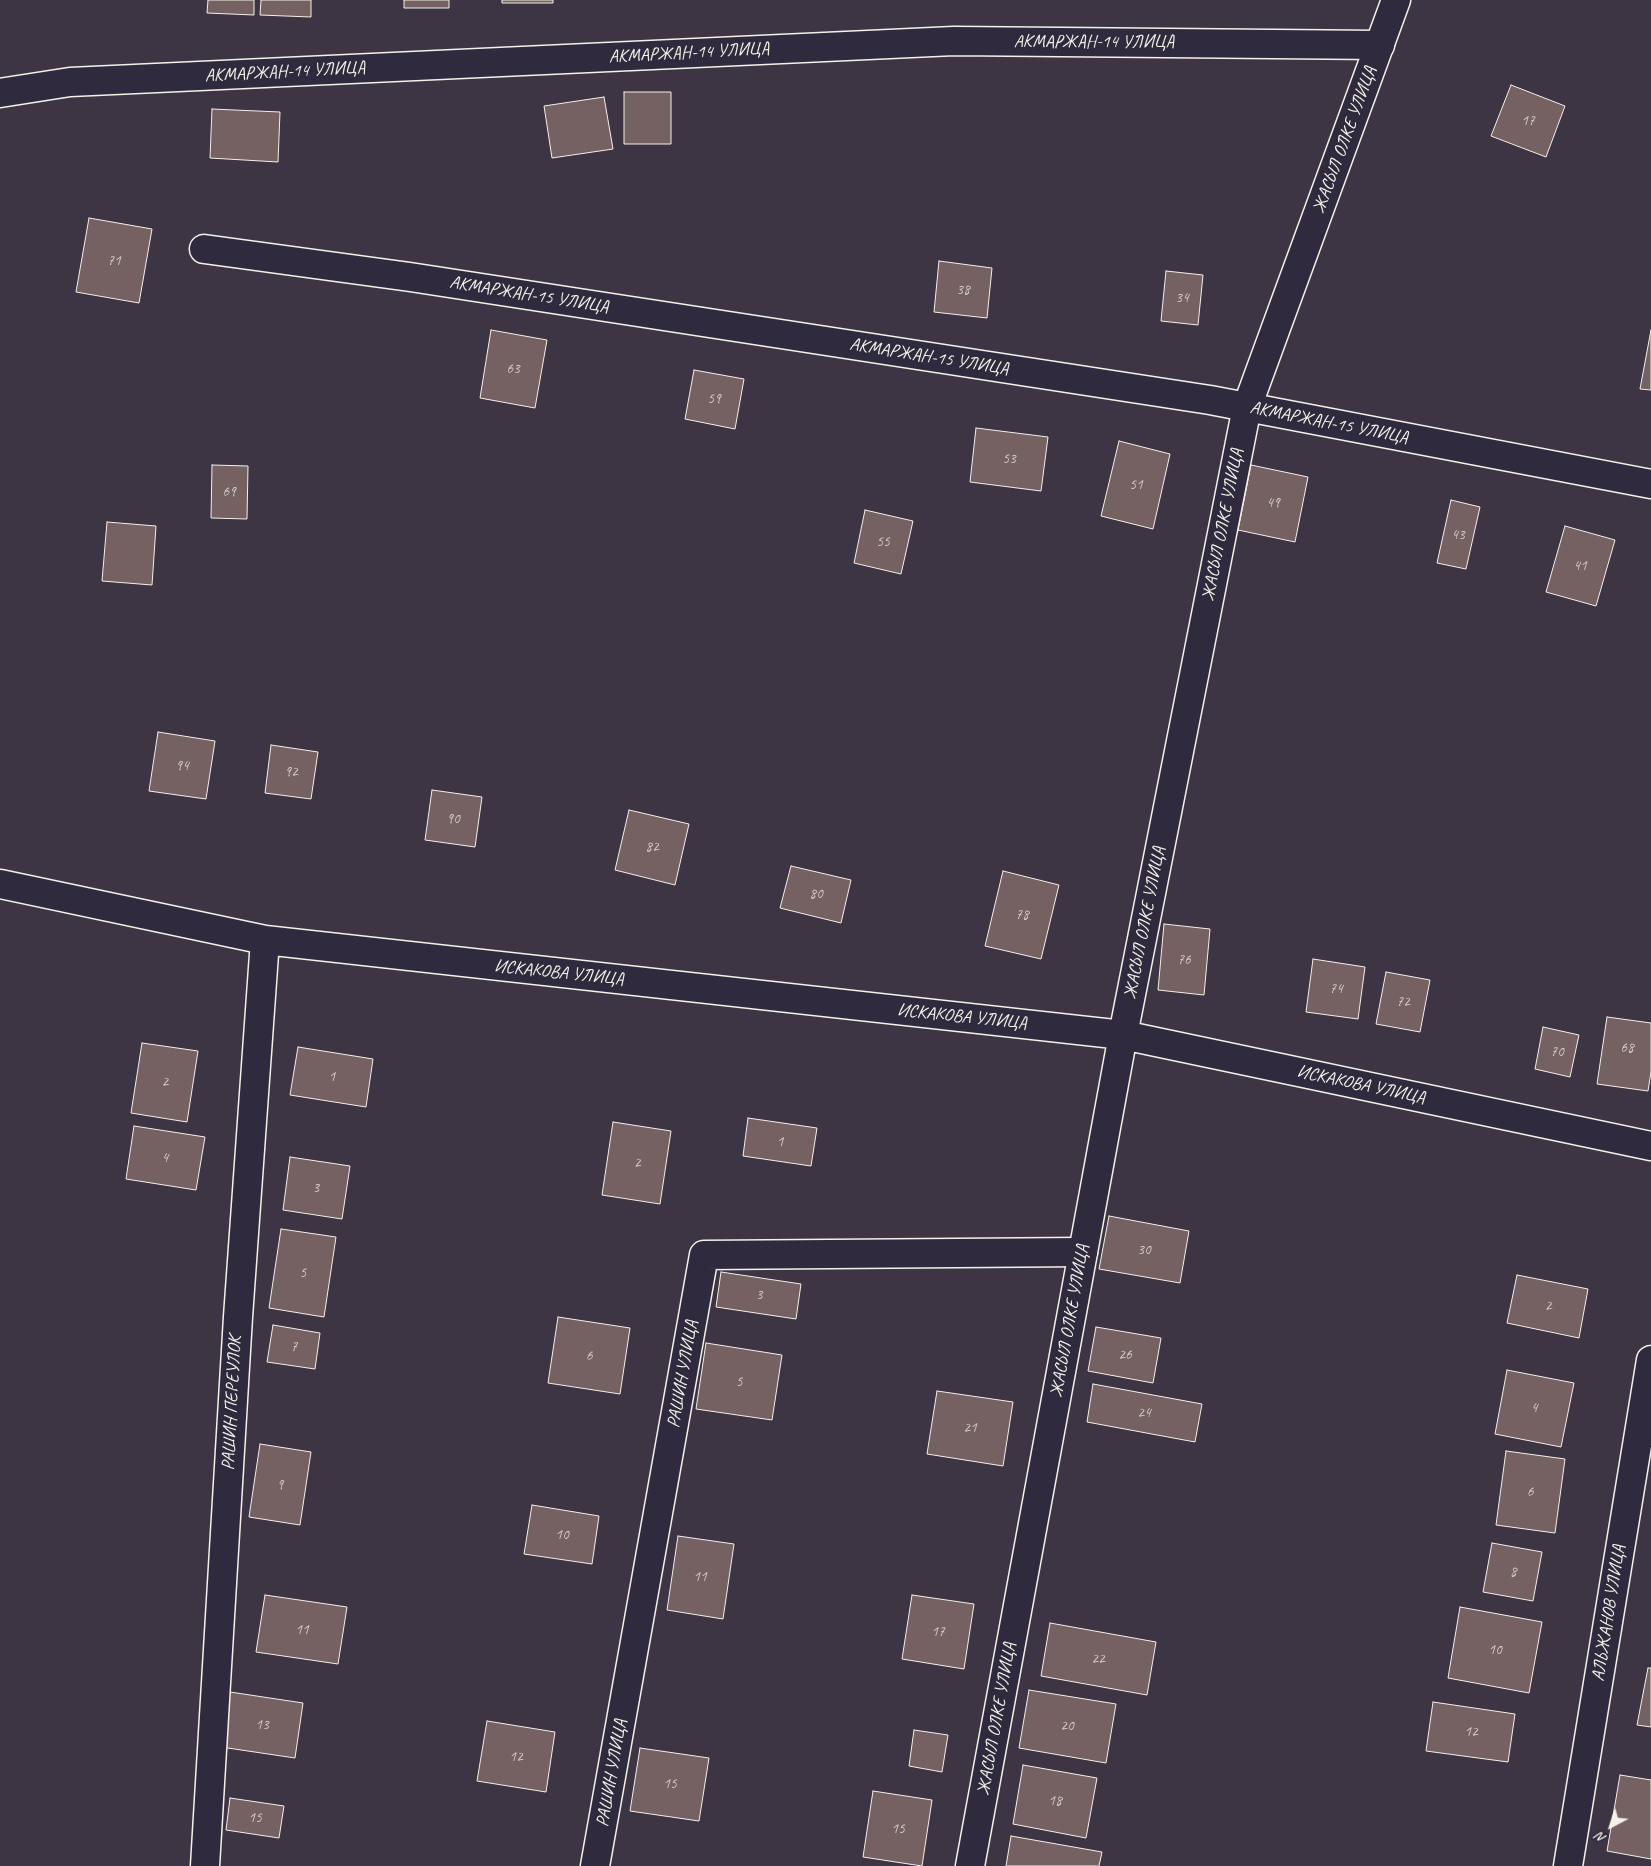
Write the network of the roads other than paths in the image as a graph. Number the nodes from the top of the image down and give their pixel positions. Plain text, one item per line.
1 (1396, 0) edge
2 (1380, 45) junction
3 (0, 93) edge
4 (204, 249) dead end
5 (1246, 407) junction
6 (1651, 484) edge
7 (0, 884) edge
8 (265, 940) junction
9 (1123, 1035) junction
10 (1651, 1146) edge
11 (1083, 1252) junction
12 (1651, 1360) edge
13 (205, 1866) edge
14 (595, 1866) edge
15 (970, 1866) edge
16 (1568, 1866) edge

1 - 2 street, ЖАСЫЛ ОЛКЕ УЛИЦА
2 - 3 street, АКМАРЖАН-14 УЛИЦА
2 - 5 street, ЖАСЫЛ ОЛКЕ УЛИЦА
4 - 5 street, АКМАРЖАН-15 УЛИЦА
5 - 6 street, АКМАРЖАН-15 УЛИЦА
5 - 9 street, ЖАСЫЛ ОЛКЕ УЛИЦА
7 - 8 street, ИСКАКОВА УЛИЦА
8 - 9 street, ИСКАКОВА УЛИЦА
8 - 13 street, РАШИН ПЕРЕУЛОК
9 - 10 street, ИСКАКОВА УЛИЦА
9 - 11 street, ЖАСЫЛ ОЛКЕ УЛИЦА
11 - 14 street, РАШИН УЛИЦА
11 - 15 street, ЖАСЫЛ ОЛКЕ УЛИЦА
12 - 16 street, АЛЬЖАНОВ УЛИЦА

